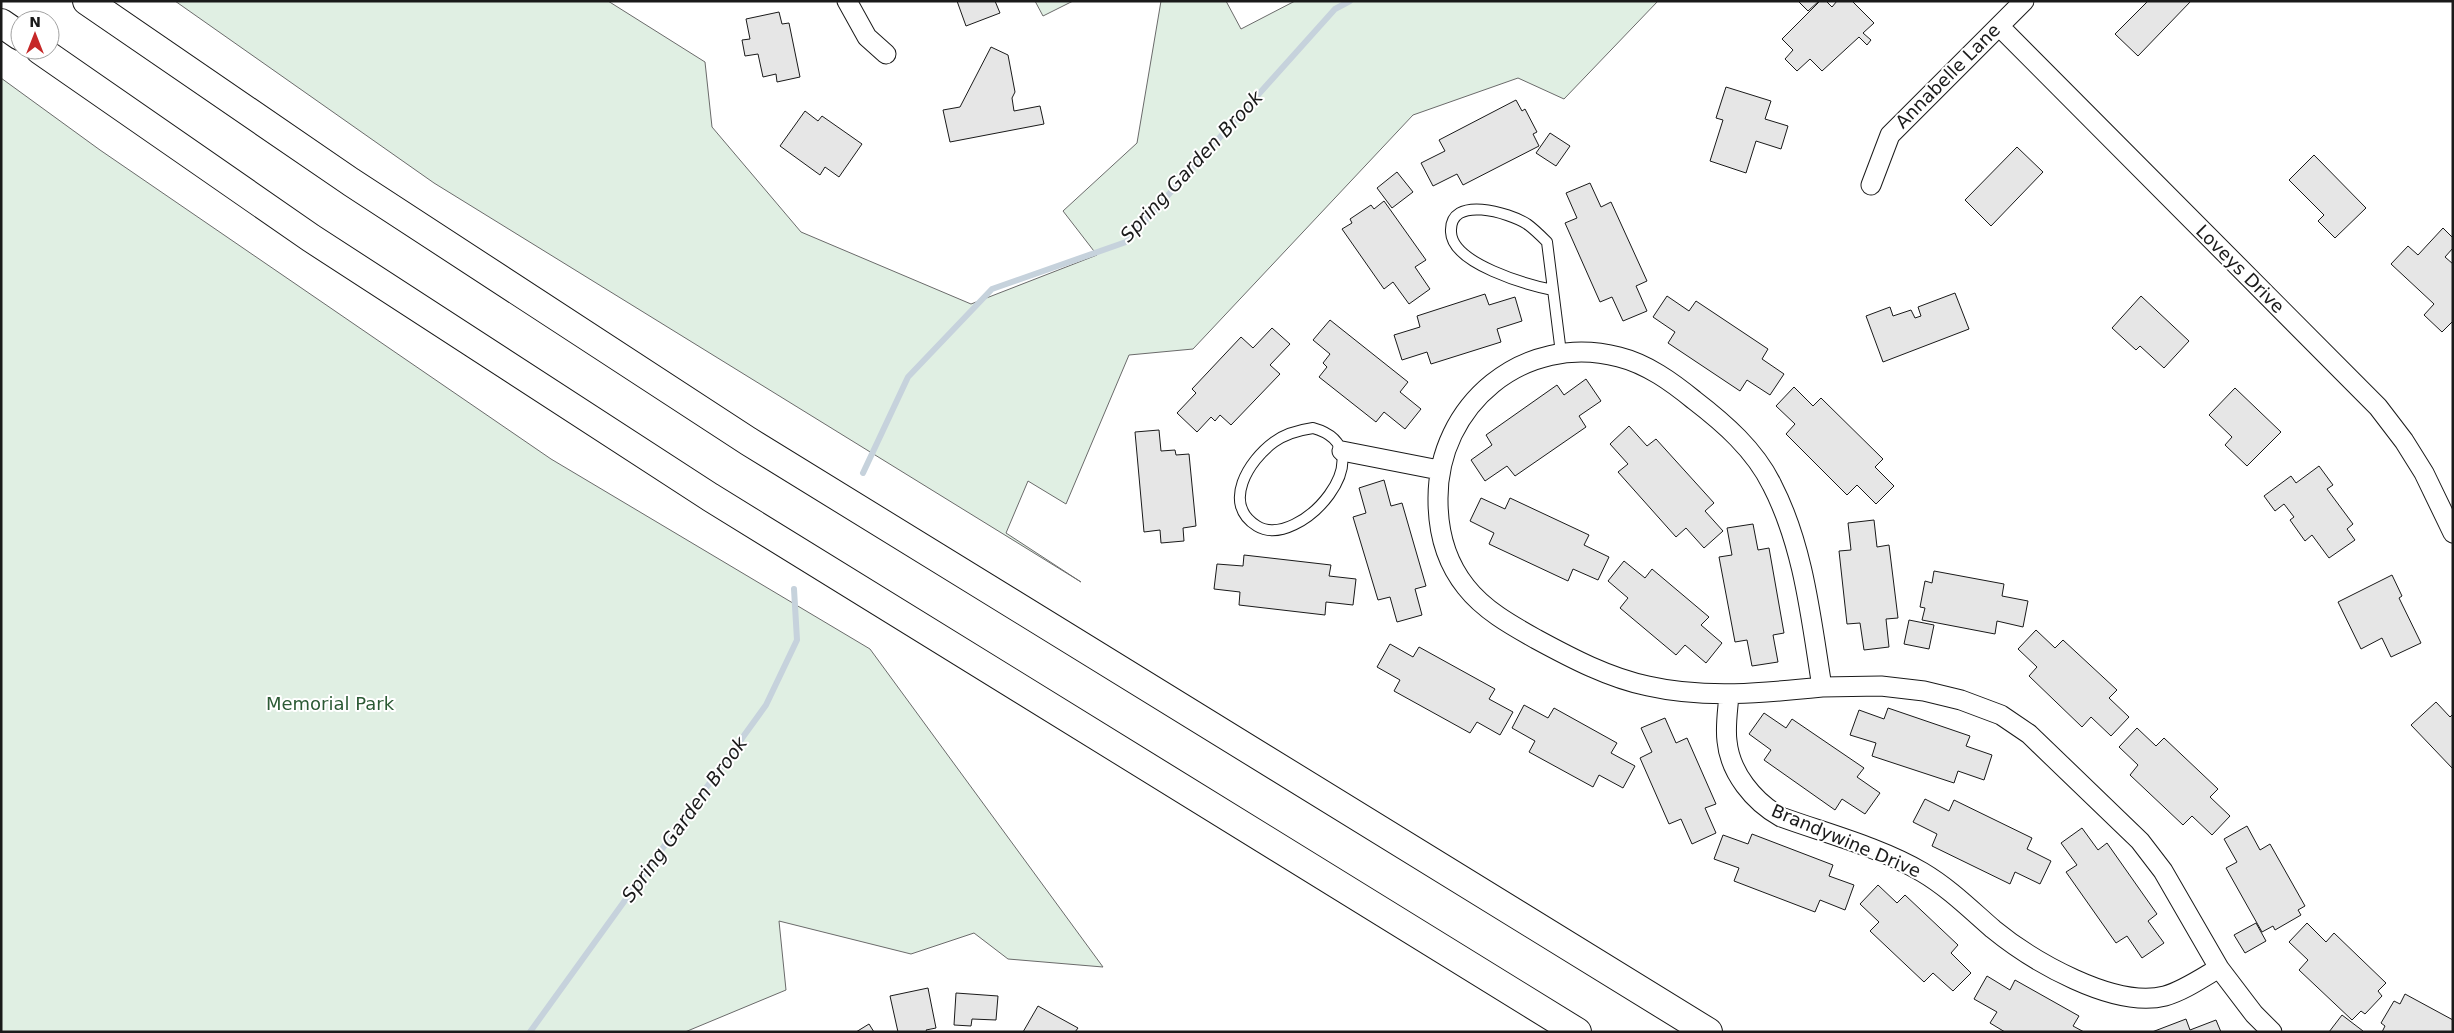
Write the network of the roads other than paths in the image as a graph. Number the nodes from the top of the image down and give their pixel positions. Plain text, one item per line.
1 (87, 1) edge
2 (847, 1) edge
3 (2024, 1) edge
4 (1999, 26) junction
5 (886, 54) dead end
6 (54, 60) edge
7 (1870, 185) dead end
8 (1553, 290) junction
9 (1561, 353) junction
10 (1342, 451) junction
11 (1439, 470) junction
12 (2453, 533) edge
13 (1822, 687) junction
14 (1729, 694) junction
15 (2219, 968) junction
16 (1577, 1032) edge
17 (1708, 1032) edge
18 (2272, 1032) edge

1 - 17 highway
2 - 5 street
3 - 4 street, Annabelle Lane
4 - 7 street, Annabelle Lane
4 - 12 street, Loveys Drive
6 - 16 highway
8 - 8 lane
8 - 9 lane
9 - 11 street
9 - 13 street
10 - 10 lane
10 - 11 street
11 - 14 street
13 - 14 street
13 - 15 street
14 - 15 street, Brandywine Drive
15 - 18 street

